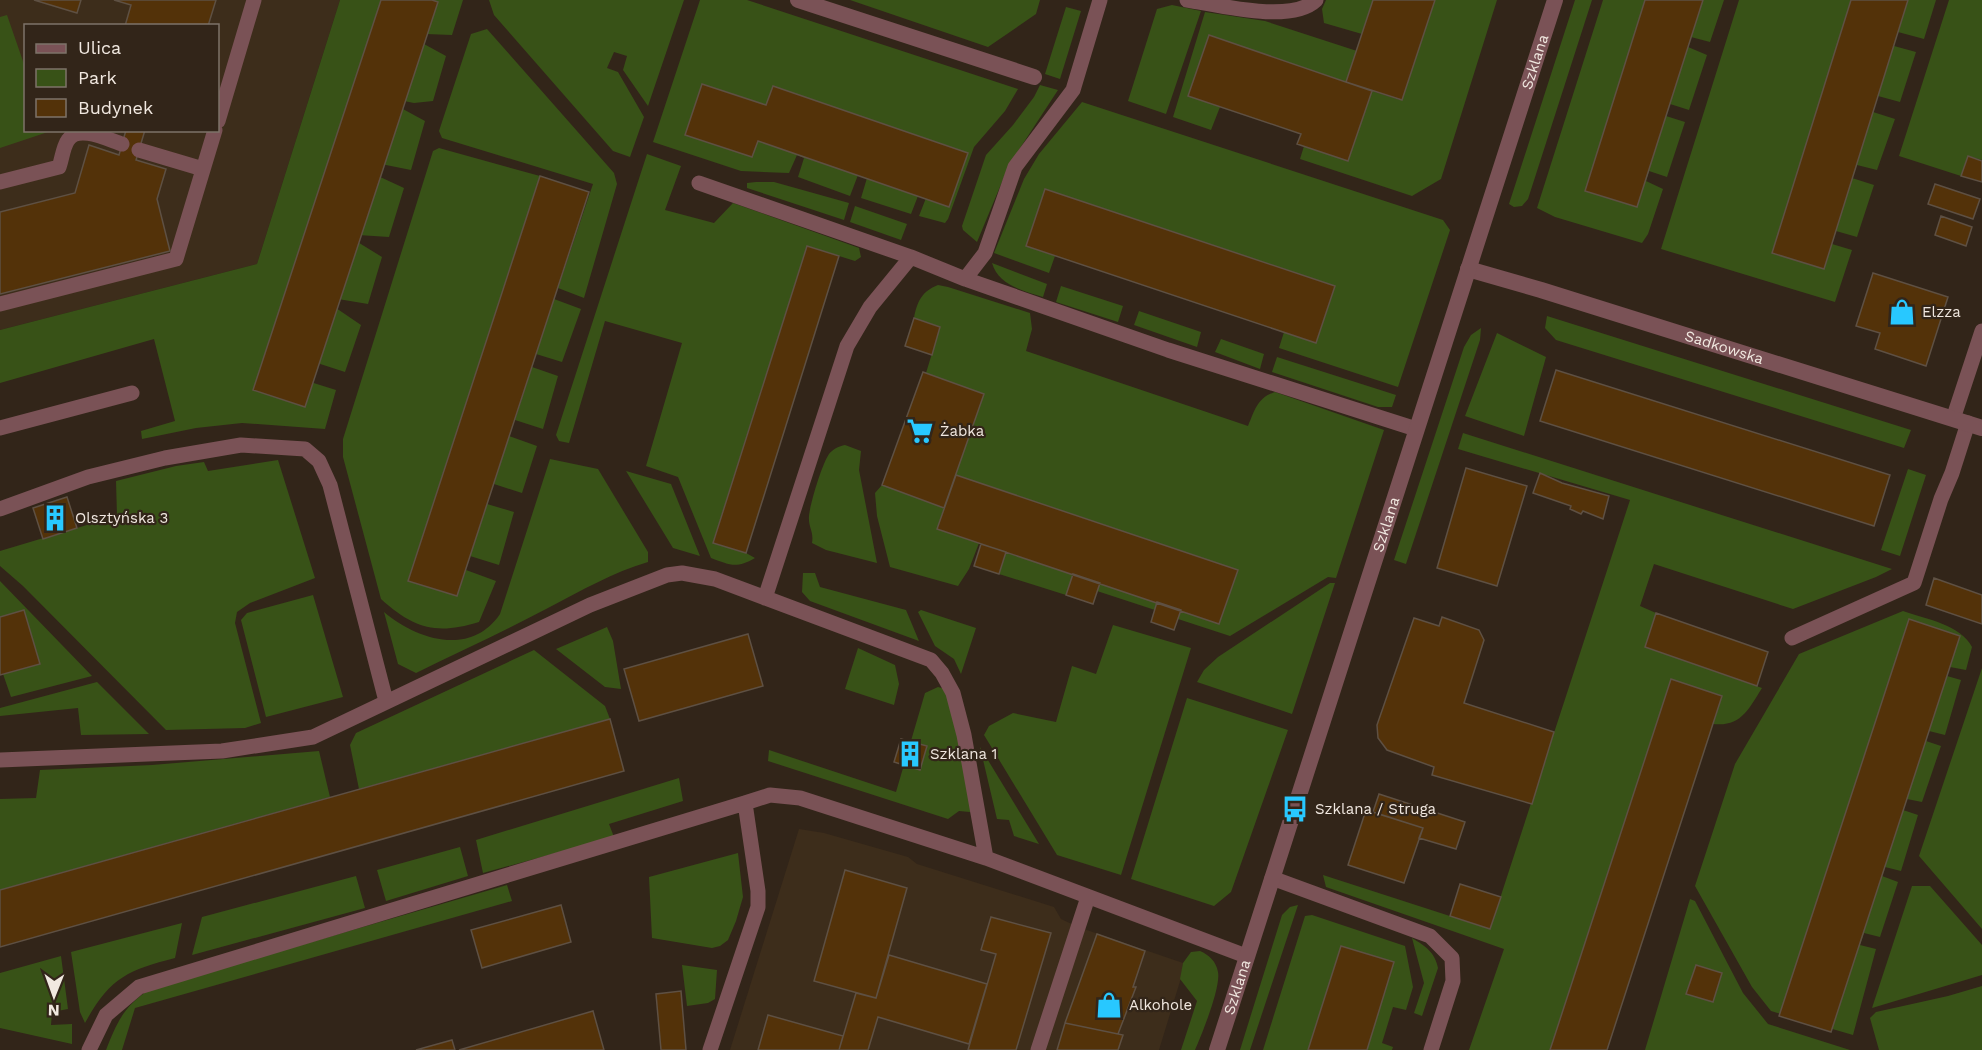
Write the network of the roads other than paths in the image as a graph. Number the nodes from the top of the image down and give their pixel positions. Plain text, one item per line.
1 (254, 0) edge
2 (798, 0) edge
3 (1100, 0) edge
4 (1187, 0) edge
5 (1316, 0) edge
6 (1556, 0) edge
7 (1034, 77) dead end
8 (219, 118) edge
9 (214, 132) edge
10 (122, 144) dead end
11 (139, 150) dead end
12 (203, 169) junction
13 (0, 182) edge
14 (699, 183) dead end
15 (911, 257) junction
16 (1468, 269) junction
17 (965, 279) junction
18 (0, 304) edge
19 (1982, 331) edge
20 (132, 393) dead end
21 (1968, 423) edge
22 (0, 428) edge
23 (1416, 429) junction
24 (0, 509) edge
25 (765, 598) junction
26 (1792, 638) dead end
27 (386, 701) junction
28 (0, 760) edge
29 (744, 803) junction
30 (986, 858) junction
31 (1272, 878) junction
32 (1088, 897) junction
33 (1246, 956) junction
34 (89, 1050) edge
35 (710, 1050) edge
36 (1038, 1050) edge
37 (1217, 1050) edge
38 (1431, 1050) edge

1 - 8 lane
2 - 7 street
3 - 17 lane
4 - 5 lane
6 - 16 street, Szklana
9 - 12 lane
10 - 13 lane
11 - 12 lane
12 - 18 lane
14 - 15 lane
15 - 17 lane
15 - 25 lane
16 - 21 street, Sadkowska
16 - 23 street, Szklana
17 - 23 lane
19 - 21 lane
20 - 22 lane
21 - 26 lane
23 - 31 street, Szklana
24 - 27 lane
25 - 27 lane
25 - 30 lane
27 - 28 lane
29 - 30 lane
29 - 34 lane
29 - 35 lane
30 - 32 lane
31 - 33 street, Szklana
31 - 38 lane
32 - 33 lane
32 - 36 lane
33 - 37 street, Szklana

